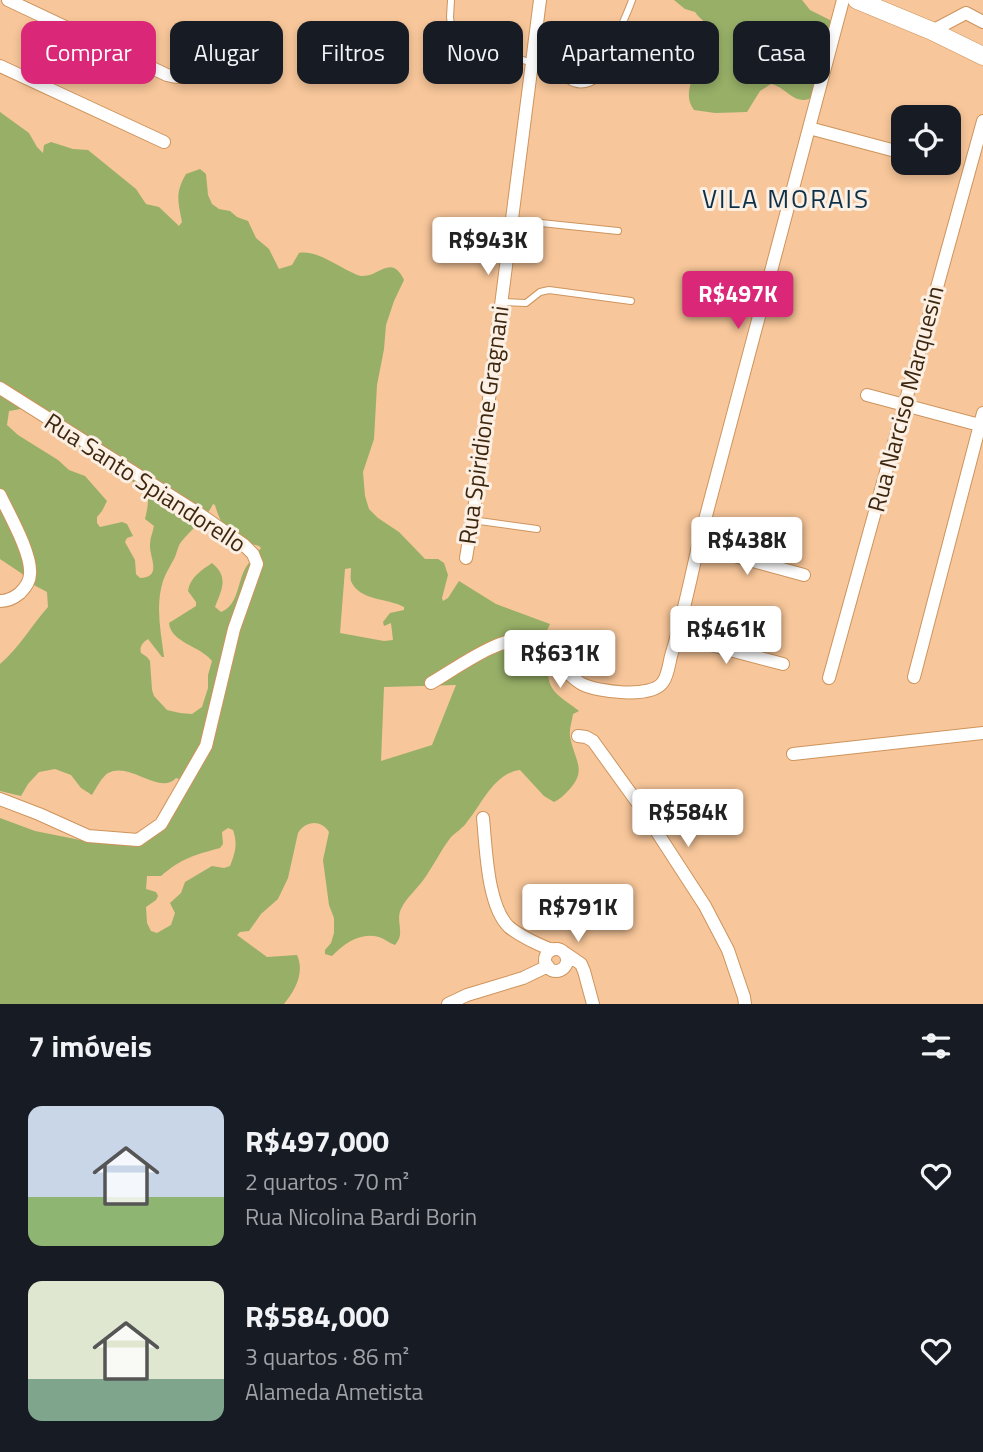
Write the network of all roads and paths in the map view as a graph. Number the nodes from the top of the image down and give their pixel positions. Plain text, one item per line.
1 (8, 0) edge
2 (451, 0) edge
3 (540, 0) edge
4 (632, 0) edge
5 (843, 0) edge
6 (857, 0) edge
7 (966, 6) edge
8 (624, 21) edge
9 (983, 22) edge
10 (933, 31) junction
11 (617, 41) joint
12 (983, 56) edge
13 (532, 63) junction
14 (0, 66) edge
15 (170, 76) edge
16 (983, 121) edge
17 (809, 128) junction
18 (164, 142) dead end
19 (891, 150) edge
20 (512, 219) junction
21 (618, 231) dead end
22 (631, 301) dead end
23 (501, 302) junction
24 (0, 388) edge
25 (867, 395) dead end
26 (905, 405) junction
27 (982, 421) edge
28 (0, 495) edge
29 (472, 520) junction
30 (537, 529) dead end
31 (698, 546) junction
32 (466, 558) dead end
33 (804, 575) dead end
34 (0, 601) edge
35 (677, 636) junction
36 (783, 664) dead end
37 (914, 677) dead end
38 (830, 678) dead end
39 (431, 683) dead end
40 (983, 731) edge
41 (578, 736) dead end
42 (793, 754) dead end
43 (0, 799) edge
44 (483, 818) dead end
45 (552, 950) junction
46 (565, 953) junction
47 (548, 966) junction
48 (561, 969) junction
49 (589, 987) junction
50 (448, 1004) edge
51 (593, 1004) edge
52 (745, 1004) edge

1 - 15 street
2 - 13 lane
3 - 13 street, Rua Spiridione Gragnani
4 - 8 lane
5 - 17 street
6 - 10 main road
7 - 9 street
7 - 10 street
10 - 12 main road
11 - 11 lane
13 - 20 street, Rua Spiridione Gragnani
14 - 18 street
16 - 26 street, Rua Narciso Marquesin
17 - 19 street
17 - 31 street
20 - 21 lane
20 - 23 street, Rua Spiridione Gragnani
22 - 23 lane
23 - 29 street, Rua Spiridione Gragnani
24 - 43 street, Rua Santo Spiandorello
25 - 26 street
26 - 27 street
26 - 38 street, Rua Narciso Marquesin
27 - 37 street
28 - 34 street
29 - 30 lane
29 - 32 street, Rua Spiridione Gragnani
31 - 33 street
31 - 35 street
35 - 36 street
35 - 39 street
40 - 42 street
41 - 52 street
44 - 45 street
45 - 46 street
45 - 47 street
46 - 48 street
46 - 49 street
47 - 48 street
47 - 50 street
48 - 49 street
49 - 51 street

